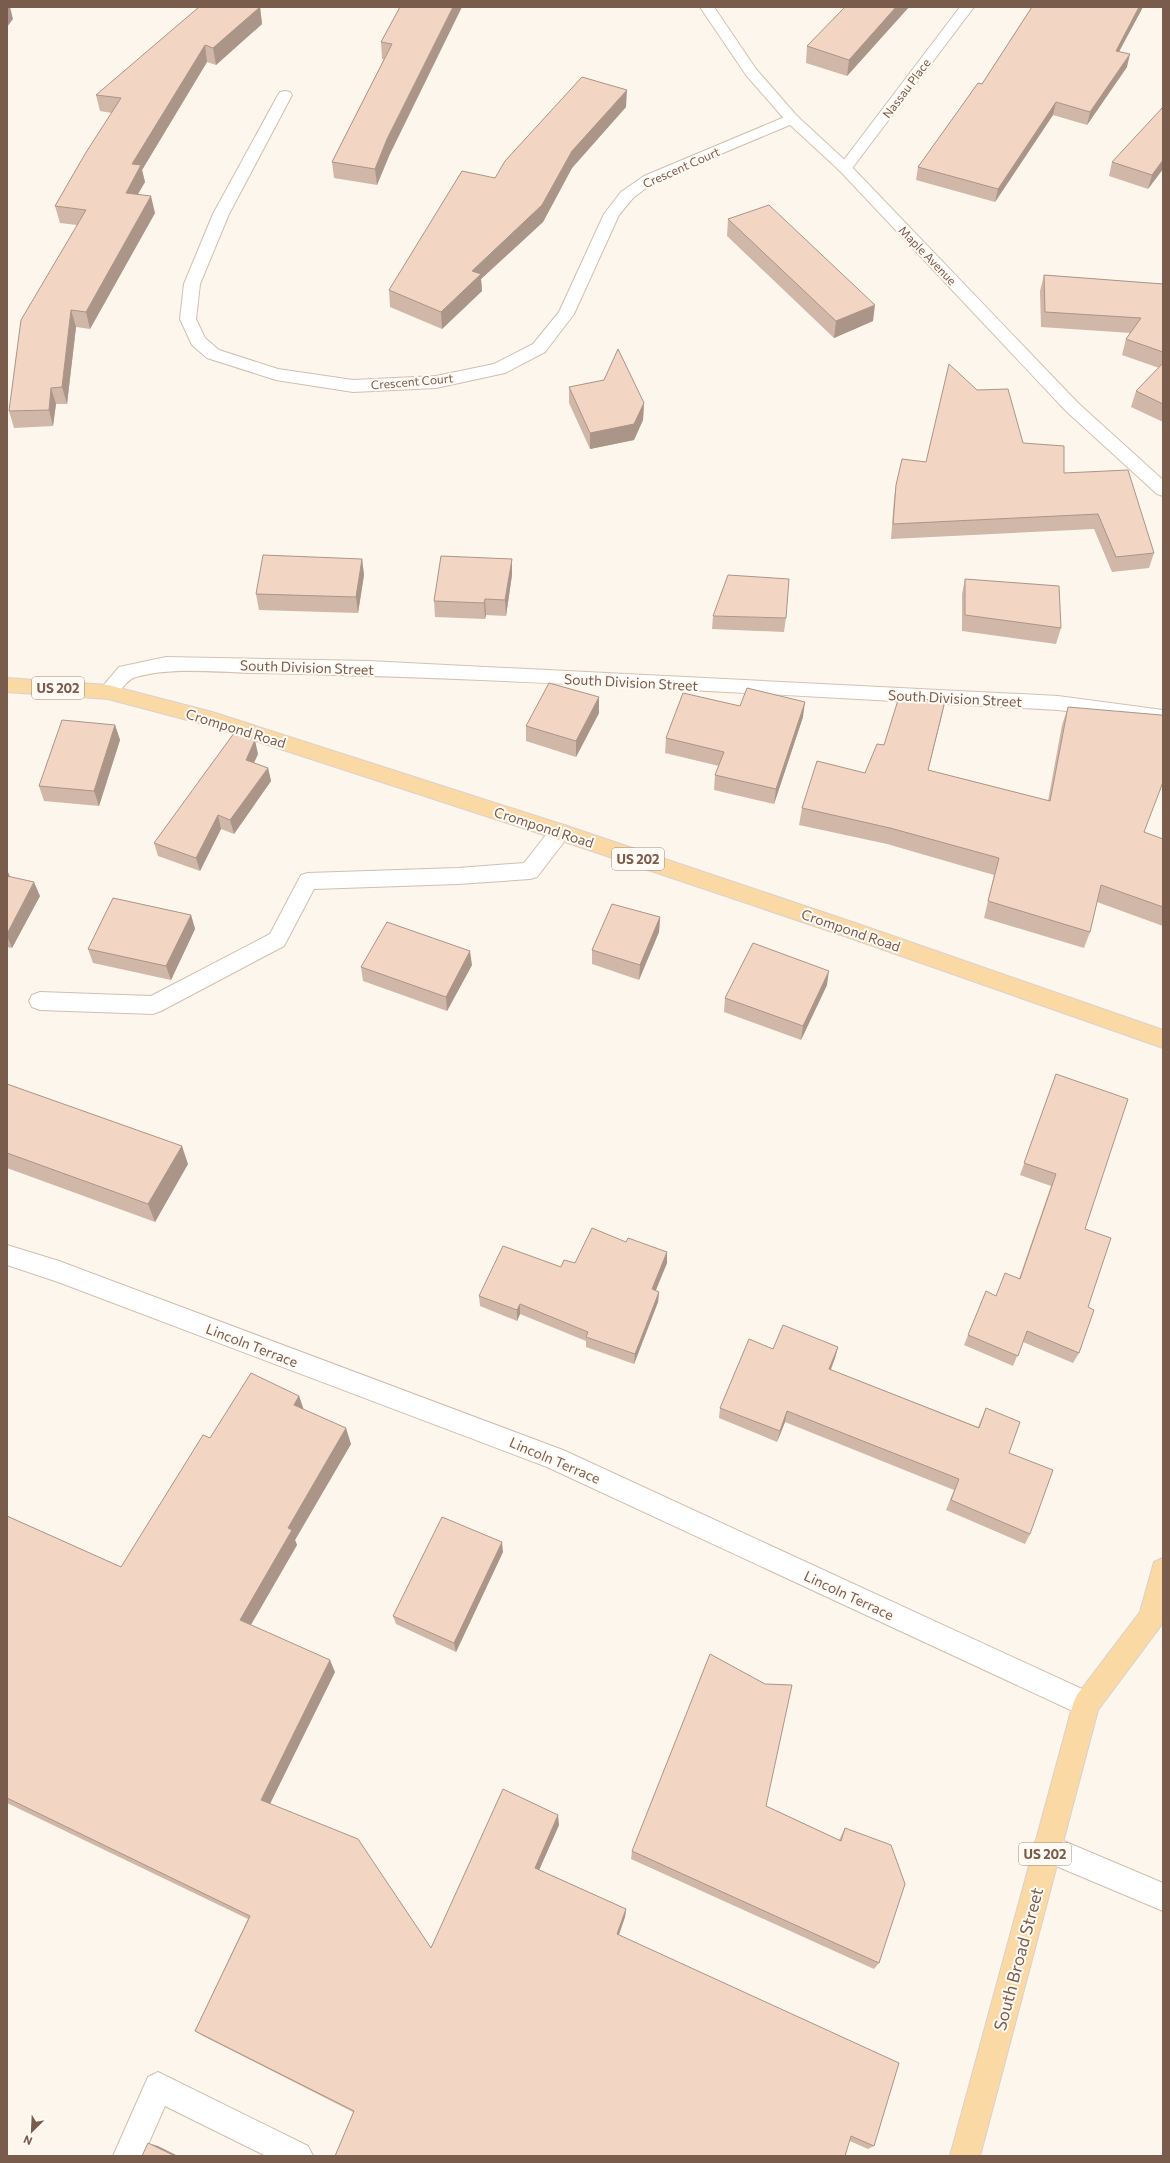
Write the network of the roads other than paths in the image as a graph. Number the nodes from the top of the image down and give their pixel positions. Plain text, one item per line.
1 (707, 7) edge
2 (967, 7) edge
3 (286, 95) dead end
4 (792, 119) junction
5 (845, 168) junction
6 (1163, 490) edge
7 (7, 685) edge
8 (108, 692) junction
9 (1163, 717) edge
10 (560, 832) junction
11 (40, 1001) dead end
12 (1163, 1039) edge
13 (7, 1255) edge
14 (1163, 1570) edge
15 (1086, 1704) junction
16 (1047, 1848) junction
17 (1163, 1897) edge
18 (128, 2156) edge
19 (298, 2156) edge
20 (965, 2156) edge

1 - 4 street, Maple Avenue
2 - 5 street, Nassau Place
3 - 4 street, Crescent Court
4 - 5 street, Maple Avenue
5 - 6 street, Maple Avenue
7 - 8 main road, Crompond Road / US 202
8 - 9 street, South Division Street
8 - 10 main road, Crompond Road / US 202
10 - 11 street
10 - 12 main road, Crompond Road / US 202
13 - 15 street, Lincoln Terrace
14 - 15 main road, South Broad Street / US 202
15 - 16 main road, South Broad Street / US 202
16 - 17 street
16 - 20 main road, South Broad Street / US 202
18 - 19 street

